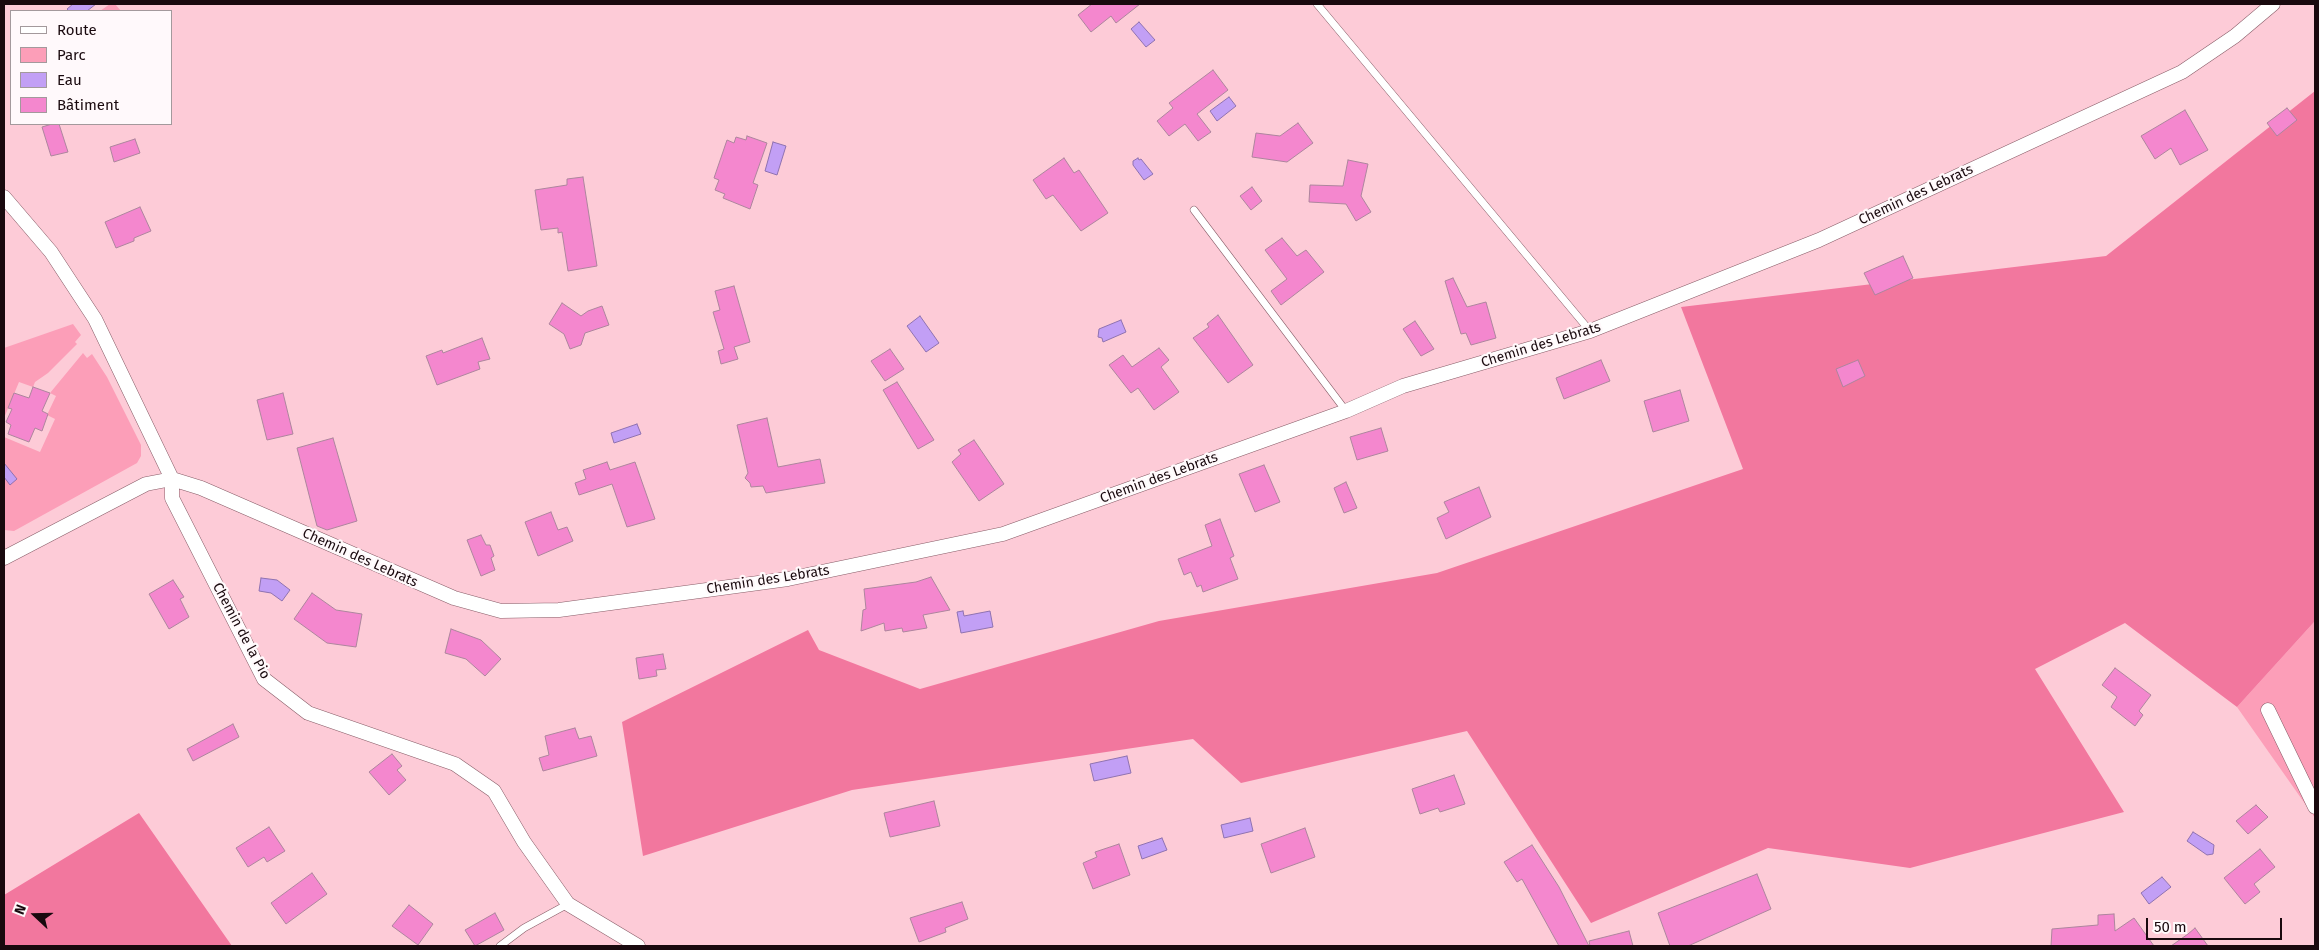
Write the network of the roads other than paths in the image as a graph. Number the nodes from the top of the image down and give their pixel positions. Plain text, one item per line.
1 (1317, 4) edge
2 (2273, 4) edge
3 (4, 197) edge
4 (1194, 210) dead end
5 (1590, 331) junction
6 (1346, 412) junction
7 (172, 479) junction
8 (4, 558) edge
9 (2268, 710) dead end
10 (2315, 807) edge
11 (568, 904) junction
12 (500, 946) edge
13 (638, 946) edge

1 - 5 lane
2 - 5 street, Chemin des Lebrats
3 - 7 street, Chemin de la Pio
4 - 6 lane
5 - 6 street, Chemin des Lebrats
6 - 7 street, Chemin des Lebrats
7 - 8 street, Chemin des Lebrats
7 - 11 street, Chemin de la Pio
9 - 10 street
11 - 12 lane
11 - 13 street, Chemin de la Pio

